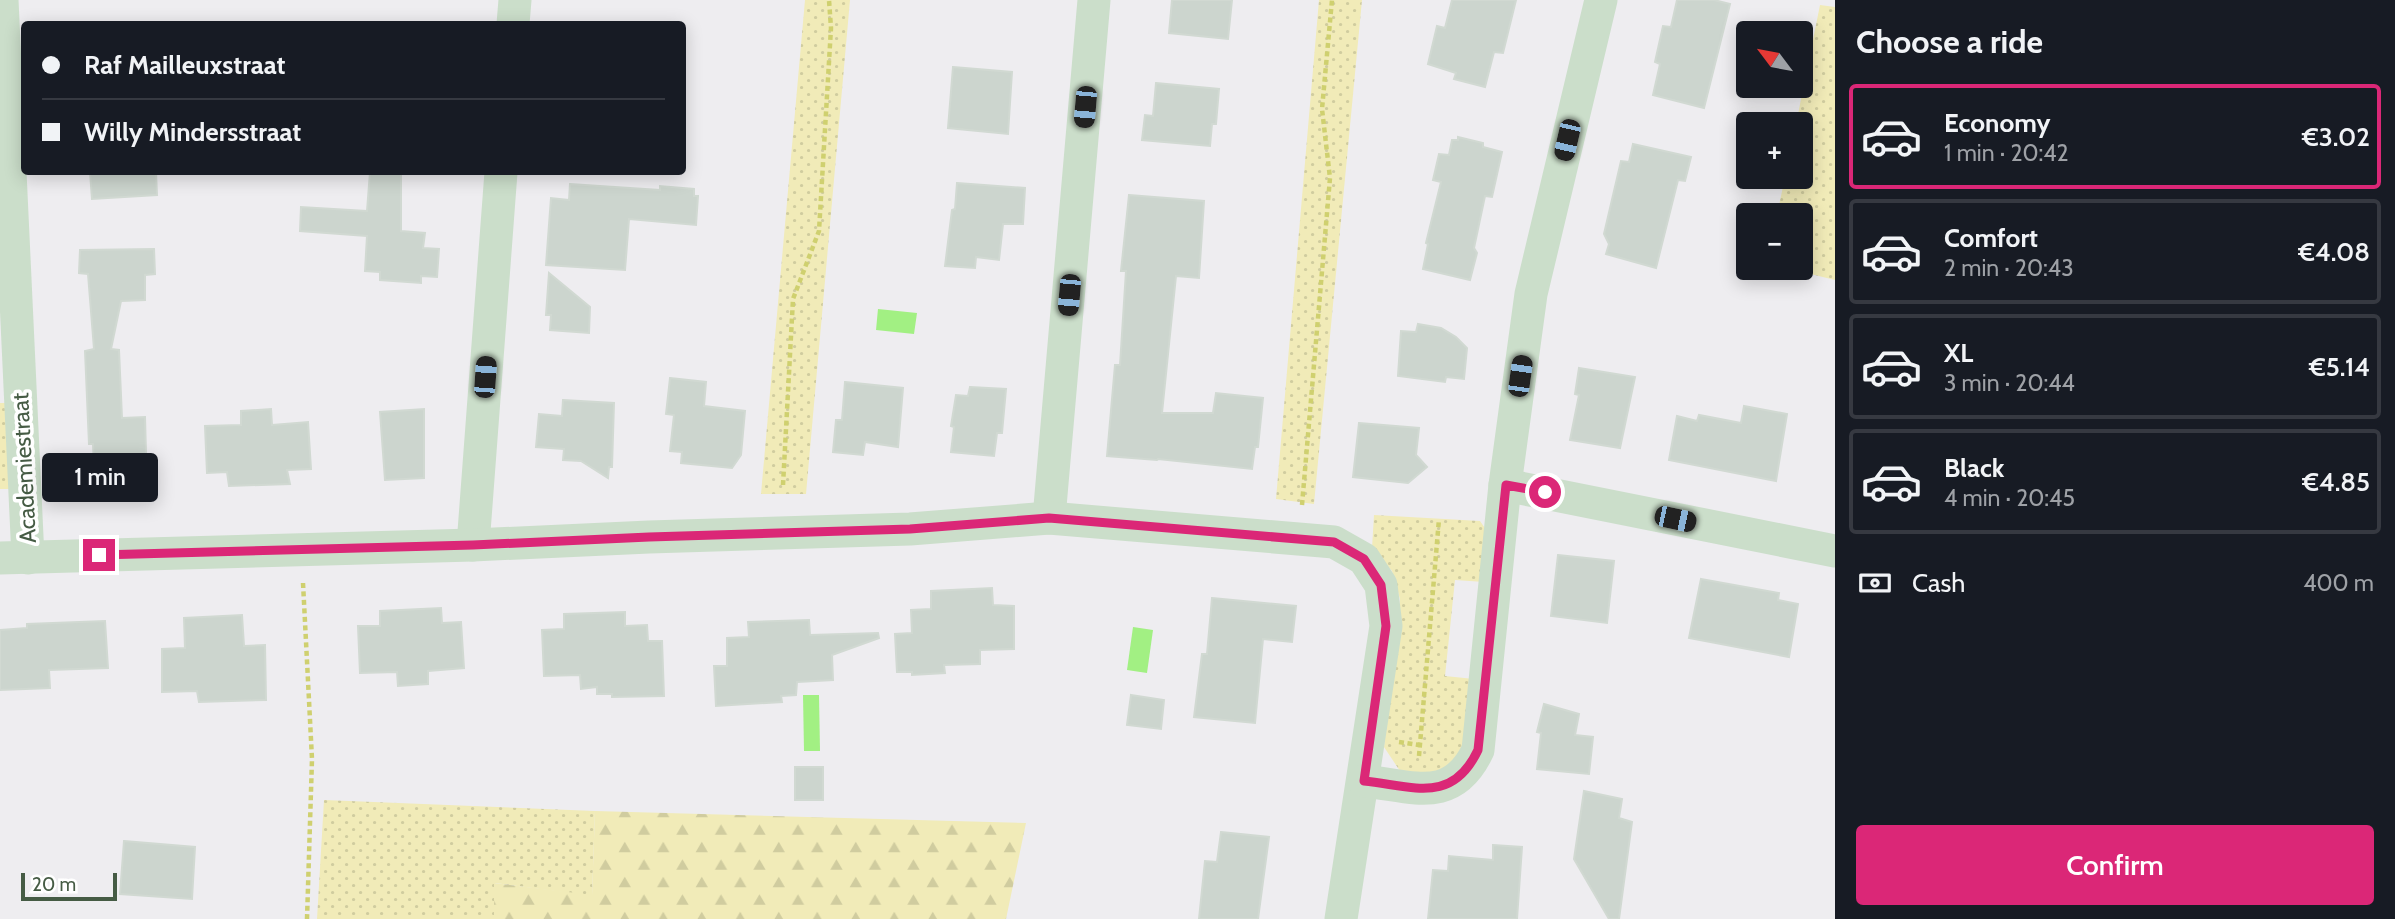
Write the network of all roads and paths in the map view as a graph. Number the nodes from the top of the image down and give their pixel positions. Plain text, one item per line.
1 (2, 0) edge
2 (515, 0) edge
3 (829, 0) edge
4 (1094, 0) edge
5 (1332, 0) edge
6 (1601, 0) edge
7 (513, 21) edge
8 (501, 175) edge
9 (783, 485) dead end
10 (1506, 485) junction
11 (1301, 505) dead end
12 (1049, 518) junction
13 (1439, 519) dead end
14 (473, 545) junction
15 (1835, 551) edge
16 (14, 558) edge
17 (303, 583) dead end
18 (1418, 768) dead end
19 (1364, 781) junction
20 (307, 919) edge
21 (1341, 919) edge

1 - 16 street, Academiestraat
2 - 7 street
3 - 9 path
4 - 12 street
5 - 11 path
6 - 10 street
8 - 14 street
10 - 15 street
10 - 19 street
12 - 14 street
12 - 19 street
13 - 18 path
14 - 16 street
17 - 20 path
19 - 21 street

